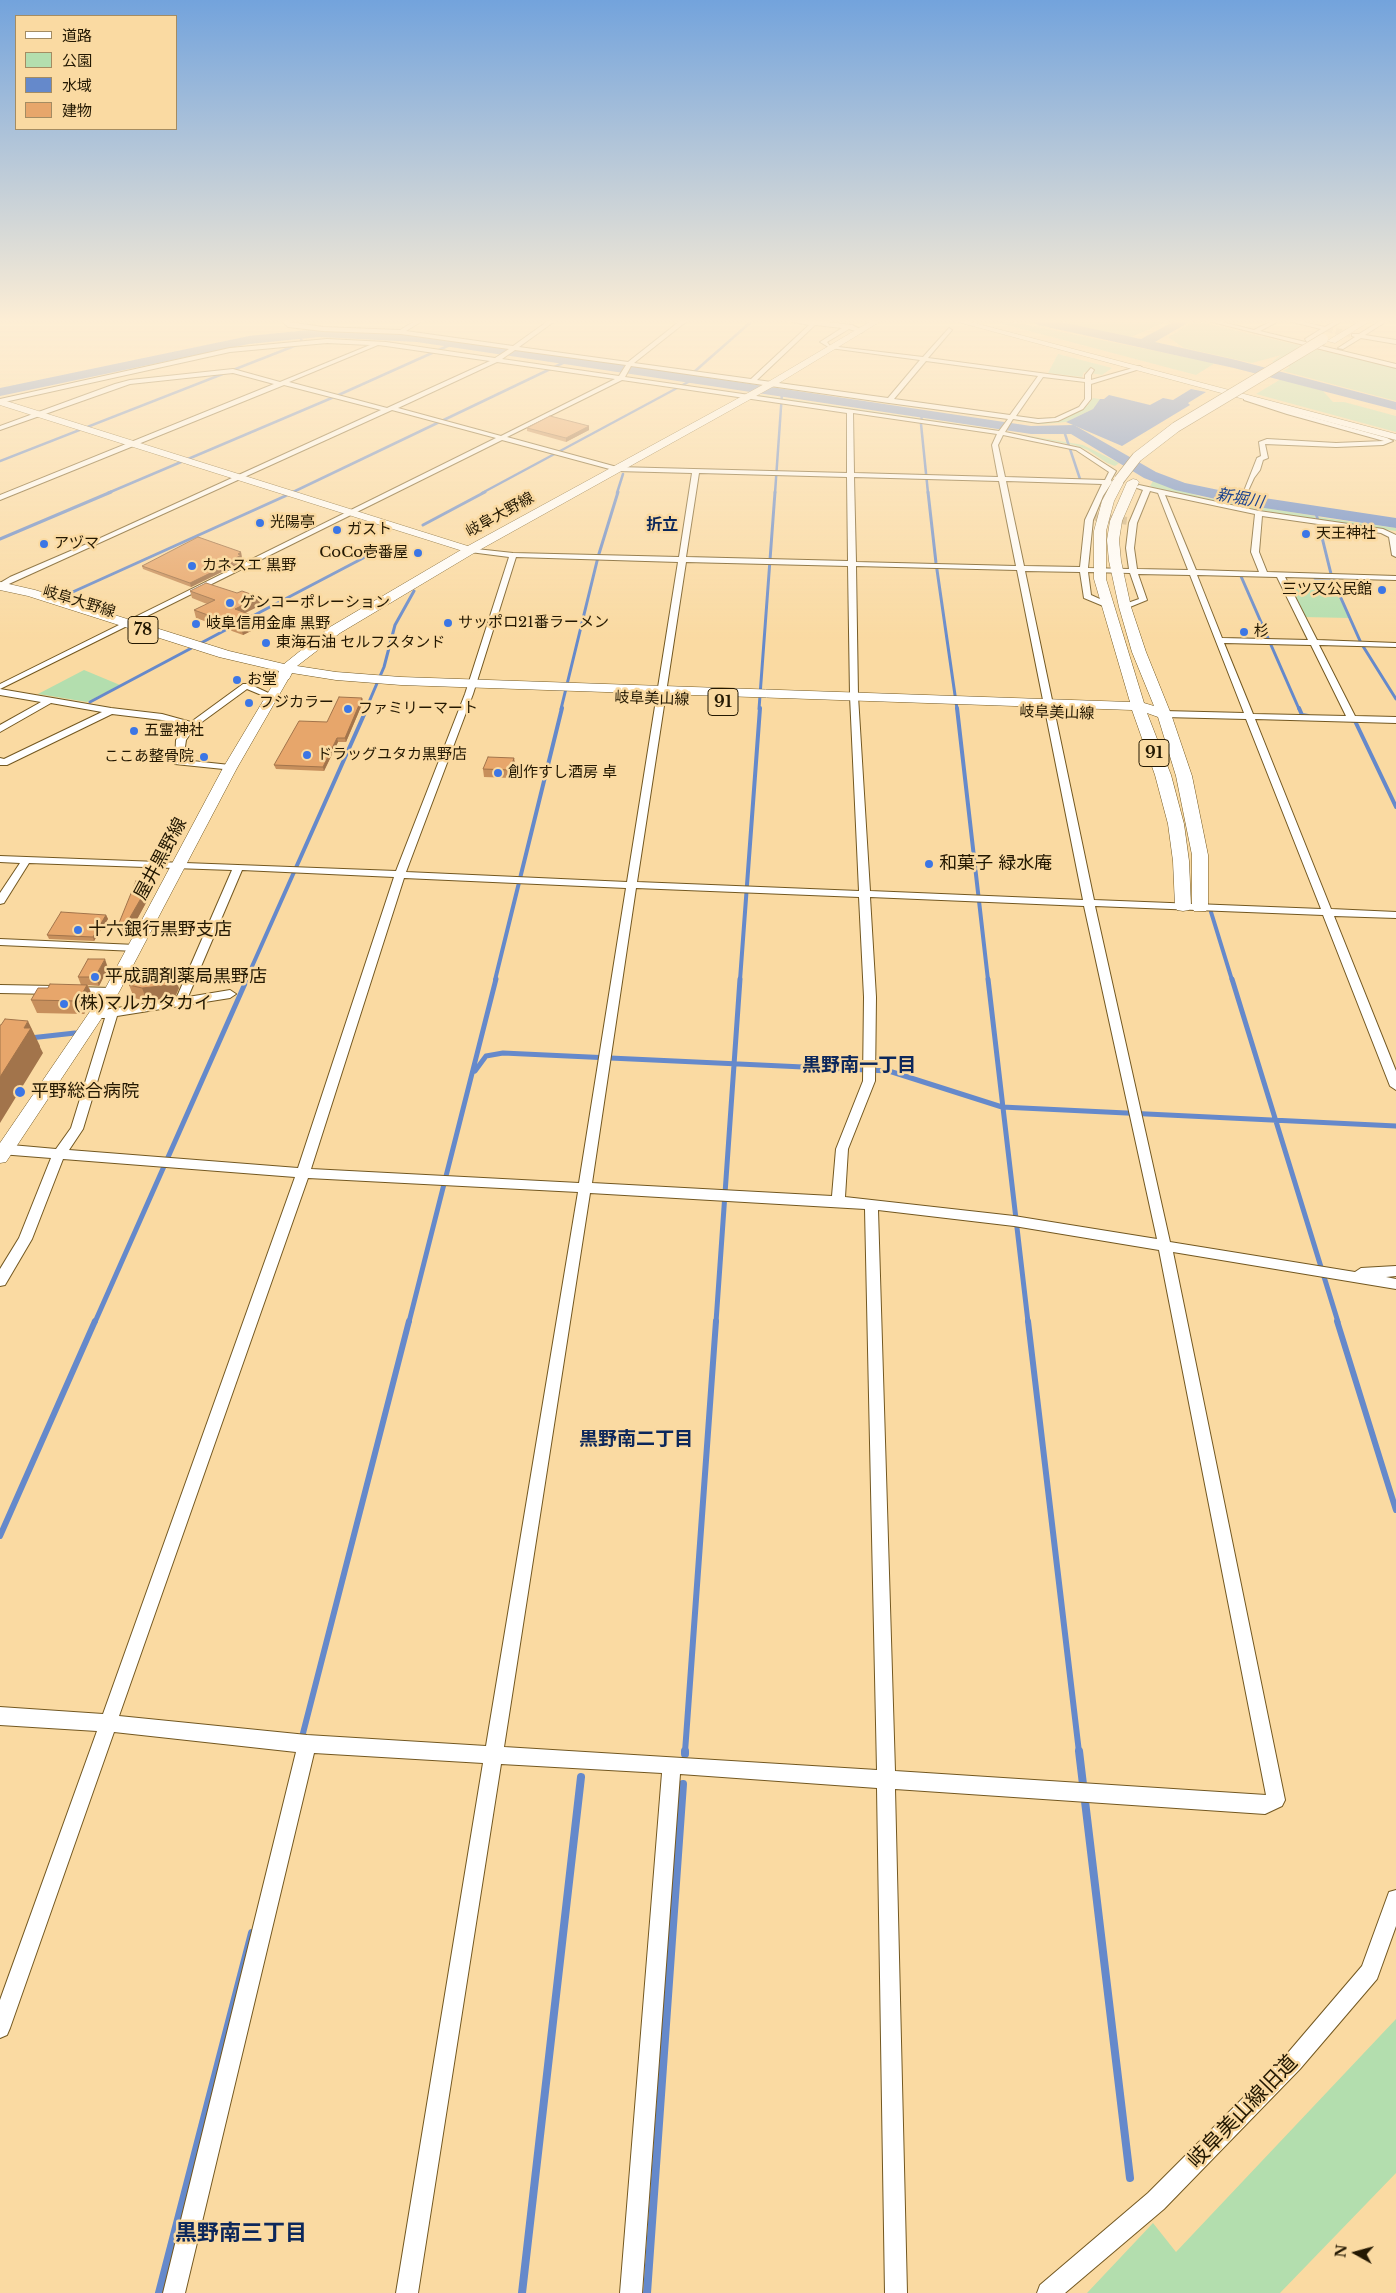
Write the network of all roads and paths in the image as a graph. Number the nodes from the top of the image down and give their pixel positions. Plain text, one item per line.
1 (82, 428) edge
2 (173, 428) edge
3 (347, 428) edge
4 (463, 428) edge
5 (521, 428) edge
6 (688, 428) edge
7 (850, 428) edge
8 (965, 428) edge
9 (1005, 428) edge
10 (1175, 428) edge
11 (1187, 428) edge
12 (1347, 428) edge
13 (1352, 428) edge
14 (1001, 433) junction
15 (502, 438) junction
16 (1394, 440) edge
17 (134, 444) junction
18 (617, 469) junction
19 (696, 471) junction
20 (851, 475) junction
21 (238, 478) junction
22 (1002, 479) junction
23 (1112, 481) junction
24 (1140, 486) junction
25 (1246, 490) dead end
26 (1161, 493) junction
27 (0, 498) edge
28 (349, 512) junction
29 (1259, 514) junction
30 (1395, 537) edge
31 (470, 550) junction
32 (514, 555) junction
33 (1396, 555) edge
34 (684, 558) junction
35 (851, 564) junction
36 (1021, 568) junction
37 (1084, 570) junction
38 (1100, 570) junction
39 (1117, 571) junction
40 (1133, 571) junction
41 (1192, 572) junction
42 (1264, 574) junction
43 (1280, 575) junction
44 (1396, 578) edge
45 (0, 586) edge
46 (1108, 606) junction
47 (1125, 607) junction
48 (121, 627) junction
49 (1219, 640) junction
50 (1313, 642) junction
51 (1396, 645) edge
52 (286, 671) junction
53 (0, 687) edge
54 (471, 689) junction
55 (0, 692) edge
56 (661, 695) junction
57 (271, 696) junction
58 (50, 700) junction
59 (854, 702) junction
60 (1049, 709) junction
61 (111, 711) junction
62 (1139, 711) junction
63 (1164, 714) junction
64 (1248, 715) junction
65 (1351, 718) junction
66 (1396, 720) edge
67 (192, 726) junction
68 (0, 729) edge
69 (0, 760) edge
70 (230, 768) junction
71 (0, 858) edge
72 (26, 859) junction
73 (180, 865) junction
74 (238, 866) junction
75 (400, 875) junction
76 (632, 885) junction
77 (865, 893) junction
78 (0, 900) edge
79 (1090, 903) junction
80 (1183, 906) junction
81 (1200, 907) junction
82 (1327, 913) junction
83 (1396, 915) edge
84 (0, 942) edge
85 (136, 948) junction
86 (0, 989) edge
87 (111, 992) junction
88 (230, 994) dead end
89 (180, 1003) junction
90 (112, 1012) junction
91 (95, 1015) junction
92 (1396, 1086) edge
93 (2, 1152) edge
94 (59, 1154) junction
95 (303, 1173) junction
96 (585, 1186) junction
97 (838, 1201) junction
98 (871, 1204) junction
99 (1165, 1247) junction
100 (1396, 1271) edge
101 (1341, 1274) junction
102 (0, 1281) edge
103 (1396, 1284) edge
104 (0, 1716) edge
105 (108, 1724) junction
106 (307, 1744) junction
107 (493, 1754) junction
108 (672, 1766) junction
109 (886, 1781) junction
110 (1396, 1899) edge
111 (0, 2028) edge
112 (174, 2293) edge
113 (406, 2293) edge
114 (631, 2293) edge
115 (896, 2293) edge
116 (1048, 2293) edge

1 - 17 street
2 - 17 street
3 - 21 street
4 - 15 street
5 - 15 street
6 - 18 main road, 岐阜大野線
7 - 20 street
8 - 14 street
9 - 14 street
10 - 23 main road, 91, bridge
11 - 24 main road, 91
12 - 16 street
13 - 16 street
14 - 22 street
14 - 23 street
15 - 18 street
15 - 28 street
16 - 25 street
17 - 21 street
17 - 27 street
18 - 19 street
18 - 31 main road, 岐阜大野線
19 - 20 street
19 - 34 street
20 - 22 street
20 - 35 street
21 - 28 street
21 - 45 street
22 - 23 street
22 - 36 street
23 - 37 street
23 - 38 main road, 91
24 - 26 street
24 - 39 main road, 91
24 - 40 street
26 - 29 street
26 - 41 street
28 - 31 street
28 - 48 street
29 - 30 street
29 - 42 street
30 - 33 street
31 - 32 street
31 - 52 main road, 岐阜大野線
32 - 34 street
32 - 54 street
34 - 35 street
34 - 56 street
35 - 36 street
35 - 59 street
36 - 37 street
36 - 60 street
37 - 38 street
37 - 46 street
38 - 39 street
38 - 46 main road, 91
39 - 40 street
39 - 47 main road, 91
40 - 41 street
40 - 47 street
41 - 42 street
41 - 49 street
42 - 43 street
43 - 44 street
43 - 50 street
45 - 48 main road, 岐阜大野線 / 78
46 - 62 main road, 91
47 - 63 main road, 91
48 - 52 main road, 岐阜大野線 / 78
48 - 53 street
49 - 50 street
49 - 64 street
50 - 51 street
50 - 65 street
52 - 54 main road, 岐阜美山線 / 91
52 - 57 street, 屋井黒野線
54 - 56 main road, 岐阜美山線 / 91
54 - 75 street
55 - 58 street
56 - 59 main road, 岐阜美山線 / 91
56 - 76 street
57 - 67 street
57 - 70 street, 屋井黒野線
58 - 61 street
58 - 68 street
59 - 60 main road, 岐阜美山線 / 91
59 - 77 street
60 - 62 main road, 岐阜美山線 / 91
60 - 79 street
61 - 67 street
61 - 69 street
62 - 63 main road, 岐阜美山線 / 91
62 - 80 main road, 91
63 - 64 street
63 - 81 main road, 91
64 - 65 street
64 - 82 street
65 - 66 street
67 - 70 street
70 - 73 street, 屋井黒野線
71 - 72 street
72 - 73 street
72 - 78 street
73 - 74 street
73 - 85 street, 屋井黒野線
74 - 75 street
74 - 89 street
75 - 76 street
75 - 95 street
76 - 77 street
76 - 96 street
77 - 79 street
77 - 97 street
79 - 80 street
79 - 99 street
80 - 81 street
81 - 82 street
82 - 83 street
82 - 92 street
84 - 85 street
85 - 87 street, 屋井黒野線
86 - 87 street
87 - 91 street, 屋井黒野線
88 - 89 street
89 - 90 street
90 - 91 street
90 - 94 street
91 - 93 street, 屋井黒野線
93 - 94 street
94 - 95 street
94 - 102 street
95 - 96 street
95 - 105 street
96 - 97 street
96 - 107 street
97 - 98 street
98 - 99 street
98 - 109 street
99 - 101 street
99 - 109 street
100 - 101 street
101 - 103 street
104 - 105 street
105 - 106 street
105 - 111 street
106 - 107 street
106 - 112 street
107 - 108 street
107 - 113 street
108 - 109 street
108 - 114 street
109 - 115 street
110 - 116 street, 岐阜美山線旧道

